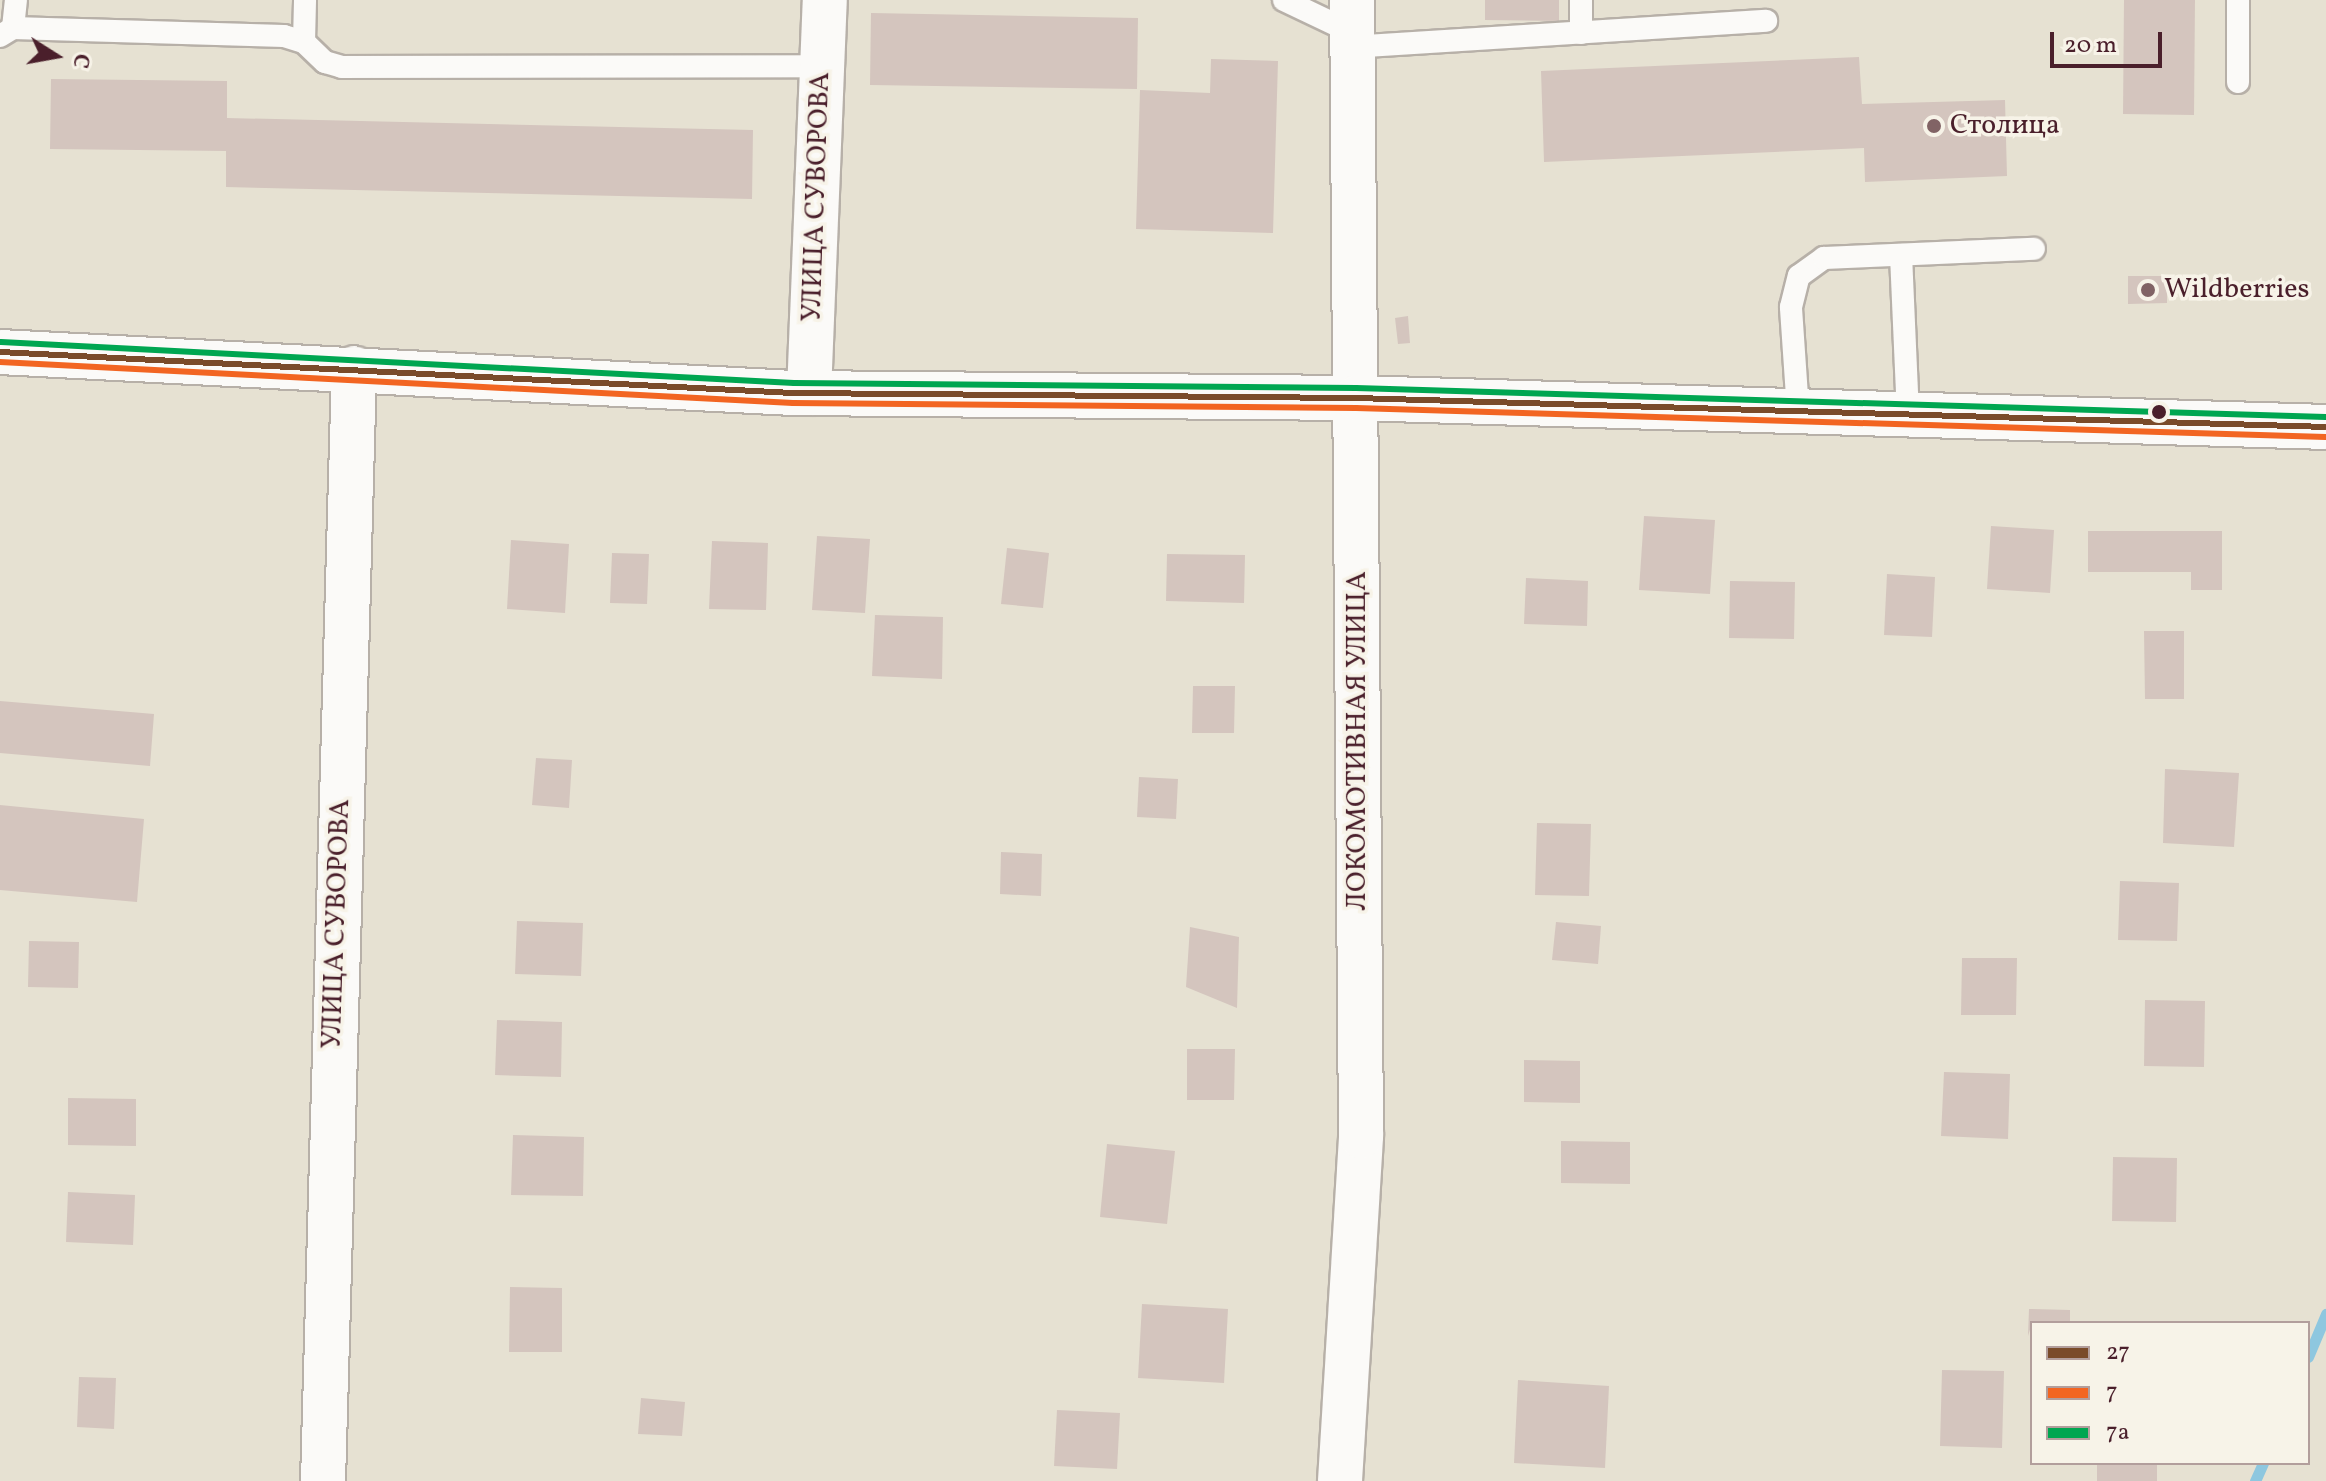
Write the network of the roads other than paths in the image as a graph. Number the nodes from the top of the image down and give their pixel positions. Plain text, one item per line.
1 (16, 0) edge
2 (305, 0) edge
3 (825, 0) edge
4 (1284, 0) edge
5 (1581, 0) edge
6 (2238, 0) edge
7 (1766, 21) dead end
8 (1351, 27) edge
9 (6, 32) edge
10 (1581, 33) junction
11 (304, 42) junction
12 (822, 66) junction
13 (2238, 82) dead end
14 (2034, 249) dead end
15 (1901, 255) junction
16 (0, 352) edge
17 (354, 368) junction
18 (809, 393) junction
19 (1356, 398) junction
20 (1798, 411) junction
21 (1908, 414) junction
22 (2326, 427) edge
23 (323, 1481) edge
24 (1340, 1481) edge

1 - 9 lane
2 - 11 lane
3 - 12 street, УЛИЦА СУВОРОВА
4 - 8 lane
5 - 10 lane
6 - 13 lane
7 - 10 lane
8 - 10 lane
8 - 19 street, ЛОКОМОТИВНАЯ УЛИЦА
9 - 11 lane
11 - 12 lane
12 - 18 street, УЛИЦА СУВОРОВА
14 - 15 lane
15 - 20 lane
15 - 21 lane
16 - 17 street
17 - 18 street
17 - 23 street, УЛИЦА СУВОРОВА
18 - 19 street
19 - 20 street
19 - 24 street, ЛОКОМОТИВНАЯ УЛИЦА
20 - 21 street
21 - 22 street

